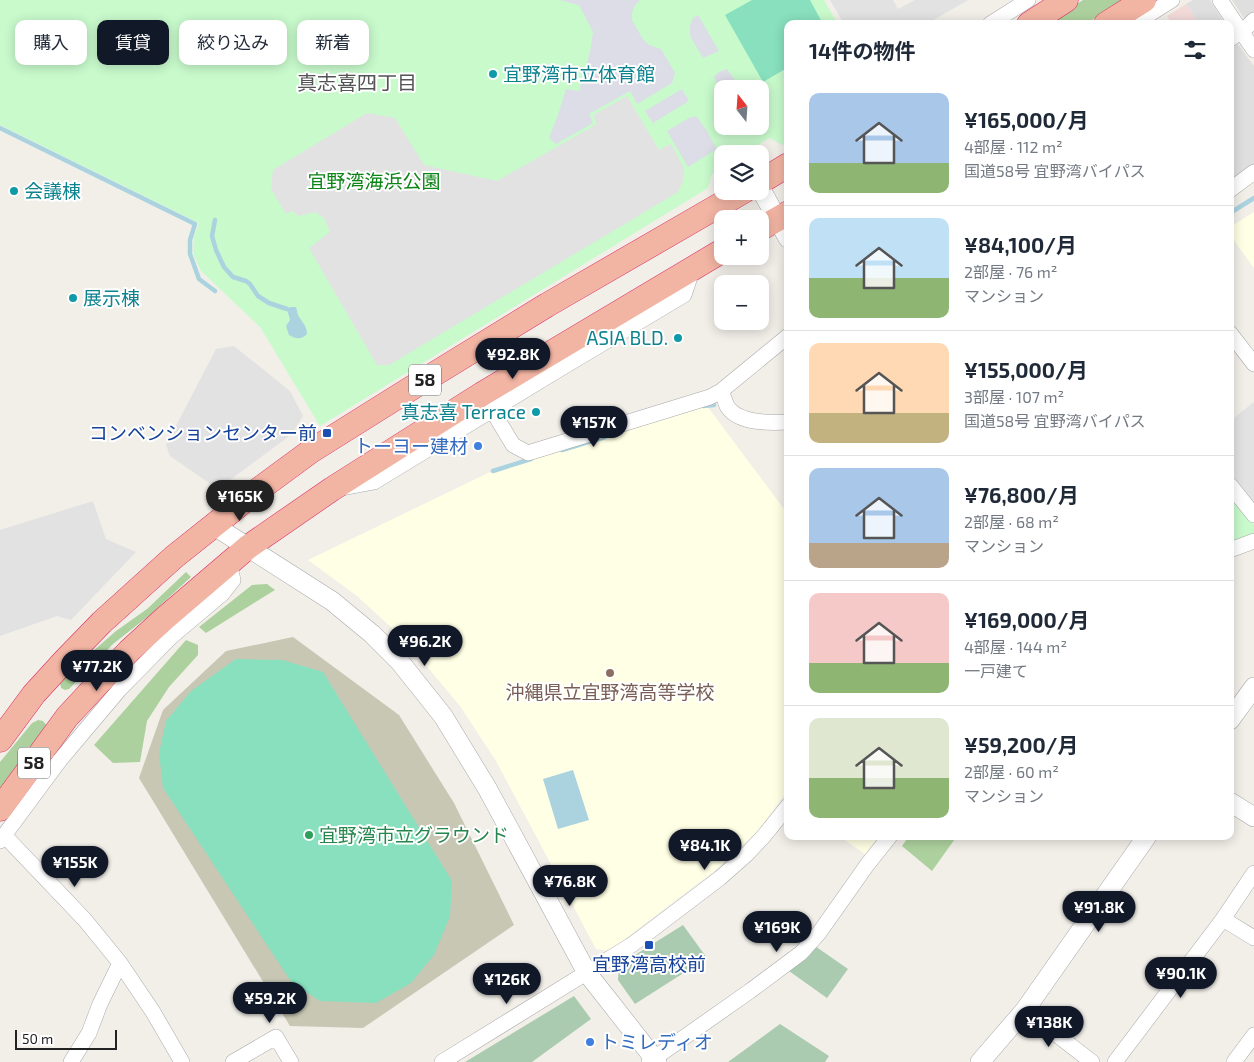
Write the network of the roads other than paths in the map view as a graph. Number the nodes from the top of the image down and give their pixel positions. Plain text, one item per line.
1 (1028, 0) edge
2 (1066, 0) edge
3 (1144, 0) edge
4 (1172, 0) edge
5 (1220, 0) edge
6 (996, 20) edge
7 (1035, 20) edge
8 (1112, 20) edge
9 (1140, 20) edge
10 (1229, 20) edge
11 (1254, 20) edge
12 (1236, 35) edge
13 (1254, 50) edge
14 (784, 167) edge
15 (1254, 172) edge
16 (769, 177) edge
17 (1234, 186) edge
18 (728, 200) edge
19 (766, 200) edge
20 (778, 225) edge
21 (714, 256) edge
22 (693, 268) junction
23 (1234, 338) edge
24 (784, 339) edge
25 (1254, 364) edge
26 (721, 391) junction
27 (492, 410) junction
28 (784, 424) edge
29 (332, 489) junction
30 (1234, 490) edge
31 (1254, 515) edge
32 (213, 525) junction
33 (1254, 541) edge
34 (248, 547) junction
35 (1234, 548) edge
36 (229, 563) junction
37 (1254, 687) edge
38 (1234, 714) edge
39 (0, 740) edge
40 (1234, 804) edge
41 (0, 808) edge
42 (784, 811) edge
43 (1254, 817) edge
44 (2, 838) edge
45 (887, 840) edge
46 (1144, 840) edge
47 (1254, 873) edge
48 (1223, 919) junction
49 (1254, 938) edge
50 (120, 963) junction
51 (587, 973) junction
52 (1024, 1010) junction
53 (1254, 1034) edge
54 (653, 1061) edge
55 (71, 1062) edge
56 (182, 1062) edge
57 (233, 1062) edge
58 (290, 1062) edge
59 (442, 1062) edge
60 (980, 1062) edge
61 (1092, 1062) edge
62 (1115, 1062) edge
63 (1234, 1062) edge

1 - 6 street
2 - 7 highway
3 - 8 highway
4 - 9 street
5 - 10 street
11 - 12 street
12 - 13 street
14 - 16 highway
15 - 17 street
18 - 32 highway, 58
19 - 20 street
21 - 22 highway, 58
22 - 27 street
22 - 29 highway, 58
23 - 25 street
24 - 26 street
26 - 27 street
26 - 28 street
27 - 29 street
29 - 34 highway, 58
30 - 31 street
32 - 34 street
32 - 39 highway, 58
33 - 35 street
34 - 36 highway, 58
34 - 51 street
36 - 41 highway, 58
36 - 44 street
37 - 38 street
40 - 43 street
42 - 51 street
44 - 50 street
45 - 54 street
46 - 52 street
47 - 48 street
48 - 49 street
48 - 62 street
50 - 55 street
50 - 56 street
51 - 54 street
51 - 59 street
52 - 60 street
52 - 61 street
53 - 63 street
57 - 58 street

